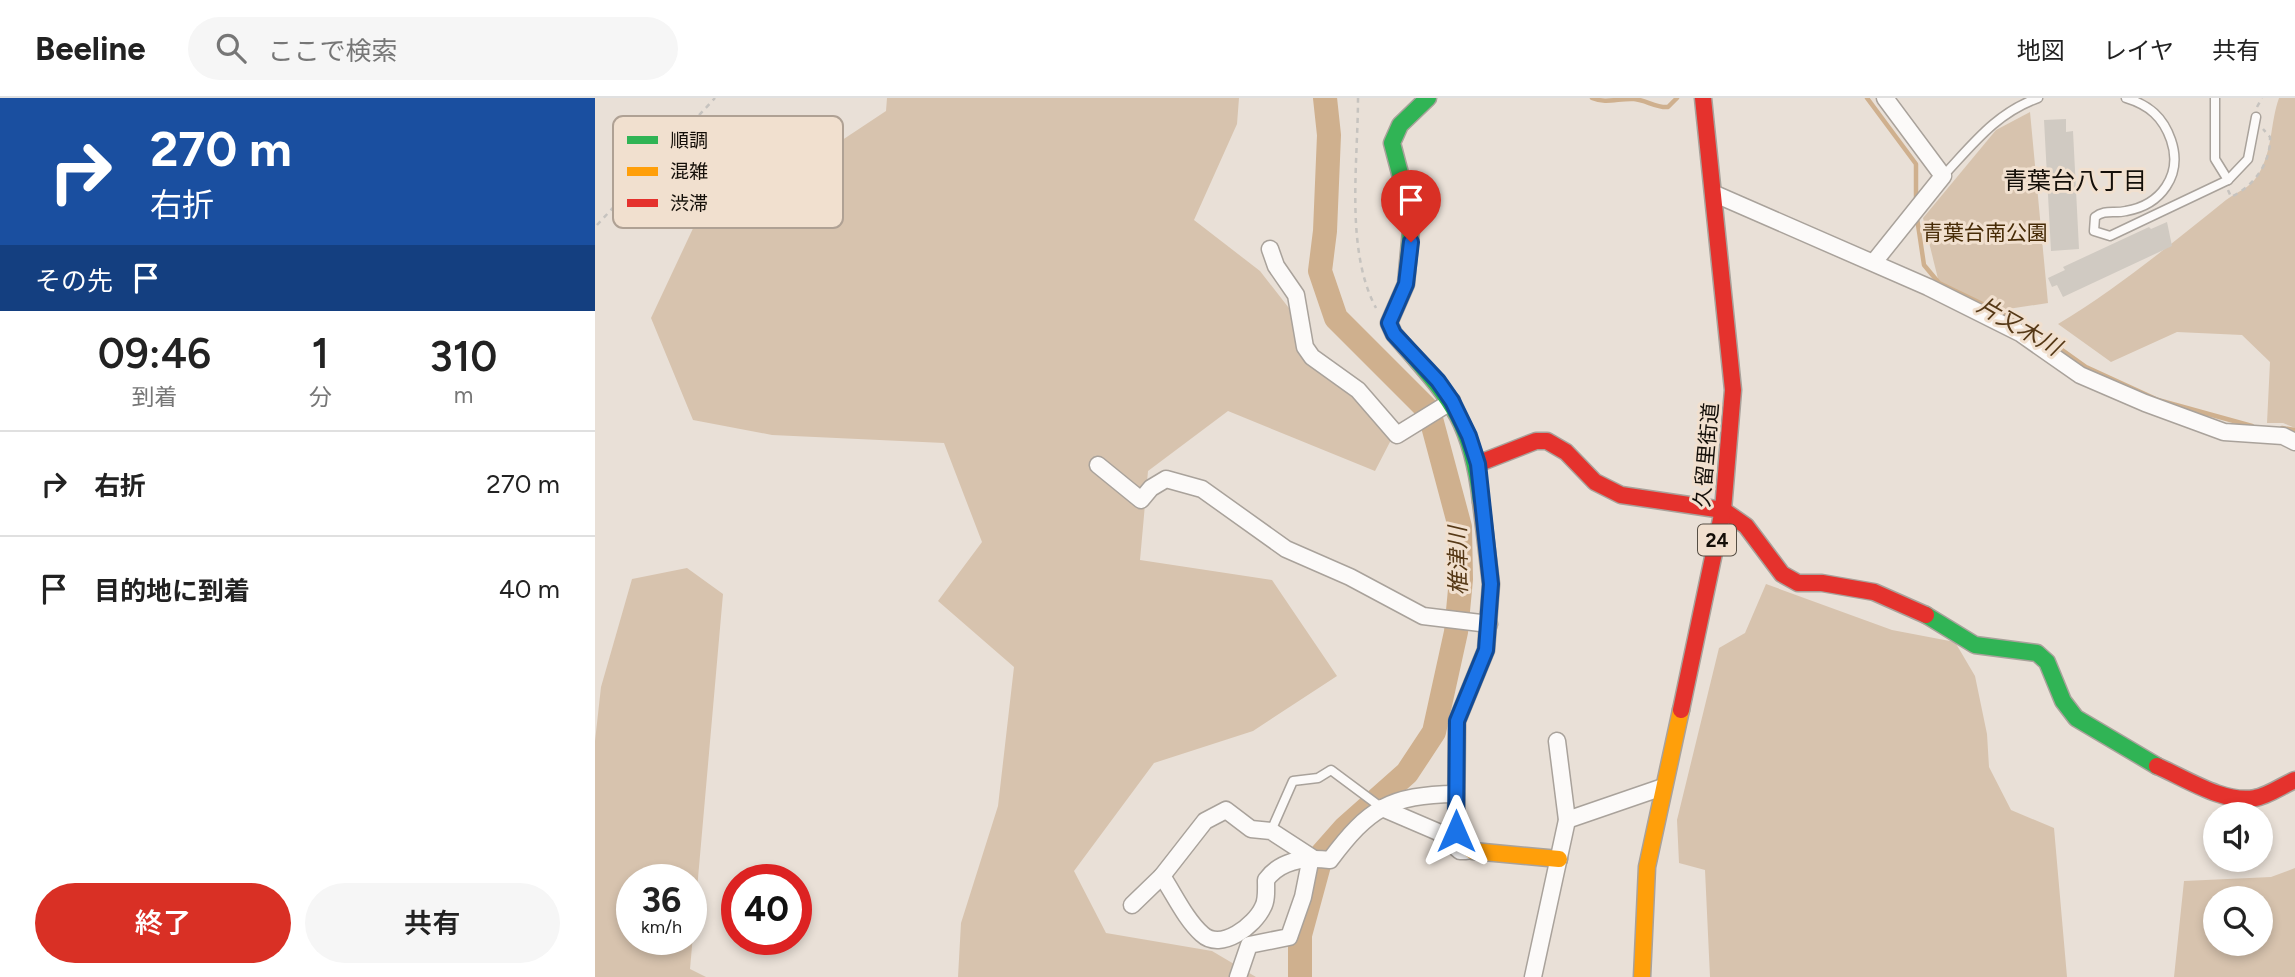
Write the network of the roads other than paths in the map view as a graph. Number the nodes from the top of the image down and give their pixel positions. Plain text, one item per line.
1 (1428, 98) edge
2 (1703, 98) edge
3 (1885, 98) edge
4 (2038, 98) edge
5 (2126, 98) edge
6 (2215, 98) edge
7 (2256, 117) dead end
8 (1943, 176) junction
9 (2228, 180) junction
10 (1715, 194) junction
11 (1271, 249) dead end
12 (1874, 262) junction
13 (1452, 401) junction
14 (2295, 442) edge
15 (1478, 464) junction
16 (1098, 465) dead end
17 (1723, 510) junction
18 (1489, 624) junction
19 (1557, 741) dead end
20 (2295, 780) edge
21 (1663, 787) junction
22 (1456, 794) junction
23 (1382, 808) junction
24 (1567, 820) junction
25 (1271, 831) junction
26 (1472, 851) junction
27 (1311, 857) junction
28 (1559, 859) junction
29 (1162, 876) junction
30 (1132, 905) dead end
31 (1238, 977) edge
32 (1533, 977) edge
33 (1642, 977) edge

1 - 13 street
2 - 10 street, 久留里街道 / 24
3 - 8 street
4 - 8 lane
5 - 9 lane
6 - 9 lane
7 - 9 lane
8 - 12 street
10 - 12 street
10 - 17 street, 久留里街道 / 24
11 - 13 street
12 - 14 street
13 - 15 street
15 - 17 street
15 - 18 street
16 - 18 street
17 - 20 street
17 - 21 street, 久留里街道 / 24
18 - 22 street
19 - 24 street
21 - 24 street
21 - 33 street, 久留里街道 / 24
22 - 23 street
22 - 26 street
23 - 25 lane
23 - 26 street
23 - 27 street
24 - 28 street
25 - 27 street
25 - 29 street
26 - 28 street
27 - 29 street
27 - 31 street
28 - 32 street
29 - 30 street

